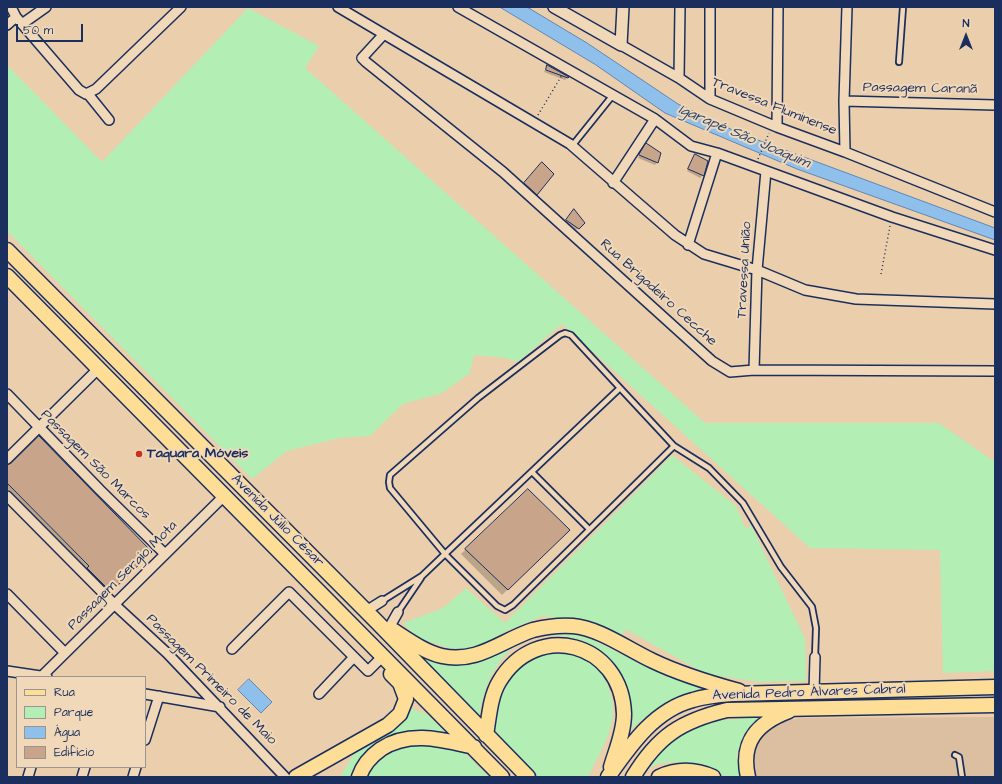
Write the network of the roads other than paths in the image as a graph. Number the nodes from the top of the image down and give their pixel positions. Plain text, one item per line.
1 (10, 7) edge
2 (46, 7) edge
3 (180, 7) edge
4 (338, 7) edge
5 (458, 7) edge
6 (554, 7) edge
7 (623, 7) edge
8 (680, 7) edge
9 (710, 7) edge
10 (778, 7) edge
11 (847, 7) edge
12 (903, 7) edge
13 (16, 17) junction
14 (22, 24) junction
15 (7, 25) edge
16 (384, 34) junction
17 (621, 45) junction
18 (899, 62) dead end
19 (679, 78) junction
20 (88, 94) junction
21 (613, 94) junction
22 (710, 99) junction
23 (844, 102) junction
24 (995, 104) edge
25 (655, 119) junction
26 (109, 120) dead end
27 (774, 126) junction
28 (572, 146) junction
29 (845, 152) junction
30 (717, 153) junction
31 (766, 171) junction
32 (613, 183) junction
33 (995, 212) edge
34 (688, 245) junction
35 (7, 250) edge
36 (995, 250) edge
37 (757, 270) junction
38 (7, 276) edge
39 (995, 304) edge
40 (98, 369) junction
41 (754, 370) junction
42 (995, 371) edge
43 (620, 388) junction
44 (7, 394) edge
45 (40, 428) junction
46 (674, 446) junction
47 (7, 459) edge
48 (532, 472) junction
49 (7, 496) edge
50 (224, 496) junction
51 (590, 530) junction
52 (164, 554) junction
53 (445, 554) junction
54 (422, 576) junction
55 (7, 594) edge
56 (382, 600) joint
57 (114, 605) junction
58 (366, 611) junction
59 (398, 612) joint
60 (348, 621) junction
61 (383, 625) junction
62 (232, 649) dead end
63 (64, 653) junction
64 (354, 657) junction
65 (815, 657) joint
66 (379, 660) junction
67 (7, 672) edge
68 (45, 676) edge
69 (995, 687) edge
70 (814, 692) junction
71 (749, 693) junction
72 (146, 694) edge
73 (319, 694) dead end
74 (159, 696) junction
75 (995, 705) edge
76 (221, 707) junction
77 (795, 708) junction
78 (486, 735) junction
79 (146, 737) edge
80 (474, 747) junction
81 (955, 755) dead end
82 (286, 777) edge
83 (296, 777) edge
84 (359, 777) edge
85 (502, 777) edge
86 (528, 777) edge
87 (607, 777) edge
88 (633, 777) edge
89 (659, 777) edge
90 (713, 777) edge
91 (748, 777) edge
92 (962, 777) edge

1 - 13 street
2 - 14 street
3 - 20 street
4 - 16 street
5 - 21 street
6 - 17 street, Travessa Fluminense
7 - 17 street
8 - 19 street
9 - 22 street
10 - 27 street
11 - 23 street
12 - 18 lane
13 - 14 street
13 - 15 street
14 - 20 street
16 - 28 street
16 - 41 street, Rua Brigadeiro Cecche
17 - 19 street, Travessa Fluminense
19 - 22 street, Travessa Fluminense
20 - 26 street
21 - 25 street
21 - 28 lane
22 - 27 street, Travessa Fluminense
23 - 24 street, Passagem Caranã
23 - 29 street
25 - 30 street
25 - 32 street
27 - 29 street, Travessa Fluminense
28 - 32 street
29 - 33 street, Travessa Fluminense
30 - 31 street
30 - 34 street
31 - 36 street
31 - 37 street, Travessa União
32 - 34 street
34 - 37 street
35 - 58 main road, Avenida Júlio César
37 - 39 street
37 - 41 street, Travessa União
38 - 40 main road, Avenida Júlio César
40 - 45 street
40 - 50 main road, Avenida Júlio César
41 - 42 street, Rua Brigadeiro Cecche
43 - 46 lane
43 - 48 lane
43 - 53 lane
44 - 45 street, Passagem São Marcos
45 - 47 street
45 - 52 street, Passagem São Marcos
46 - 51 lane
46 - 65 lane
48 - 51 lane
48 - 53 lane
49 - 57 street, Passagem Primeiro de Maio
50 - 52 street, Passagem Sergio Mota
50 - 60 main road, Avenida Júlio César
51 - 53 lane
52 - 57 street, Passagem Sergio Mota
53 - 54 lane
54 - 56 lane
54 - 59 lane
55 - 63 street
56 - 58 street
57 - 63 street, Passagem Sergio Mota
57 - 76 street, Passagem Primeiro de Maio
58 - 61 main road, Avenida Júlio César
59 - 61 street
60 - 66 main road
60 - 80 main road, Avenida Júlio César
61 - 71 main road
61 - 78 main road, Avenida Júlio César
62 - 64 street
63 - 68 street, Passagem Sergio Mota
64 - 66 street
64 - 73 street
65 - 70 street
66 - 83 main road
67 - 68 street
69 - 70 main road, Avenida Pedro Álvares Cabral
70 - 71 main road, Avenida Pedro Álvares Cabral
71 - 87 main road, Avenida Pedro Álvares Cabral
72 - 74 street
74 - 76 street
74 - 79 street
75 - 77 main road, Avenida Pedro Álvares Cabral
76 - 82 street, Passagem Primeiro de Maio
77 - 88 main road, Avenida Pedro Álvares Cabral
77 - 91 main road
78 - 86 main road, Avenida Júlio César
78 - 87 main road
80 - 84 main road
80 - 85 main road, Avenida Júlio César
81 - 92 lane
89 - 90 main road

